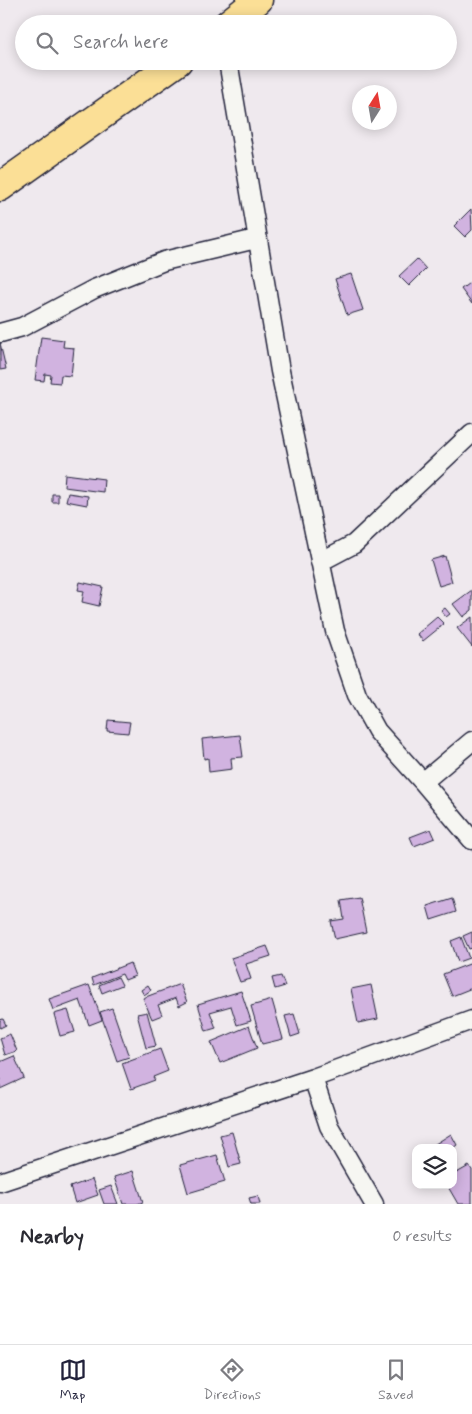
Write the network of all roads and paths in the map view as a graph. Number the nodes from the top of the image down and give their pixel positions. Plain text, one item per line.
1 (165, 70) edge
2 (229, 70) edge
3 (0, 186) edge
4 (256, 239) junction
5 (0, 333) edge
6 (472, 433) edge
7 (320, 562) junction
8 (472, 741) edge
9 (423, 782) junction
10 (472, 840) edge
11 (472, 1020) edge
12 (312, 1078) junction
13 (0, 1182) edge
14 (374, 1204) edge

1 - 3 highway
2 - 4 street
4 - 5 street
4 - 7 street
6 - 7 street
7 - 9 street
8 - 9 street
9 - 10 street
11 - 12 street
12 - 13 street
12 - 14 street

